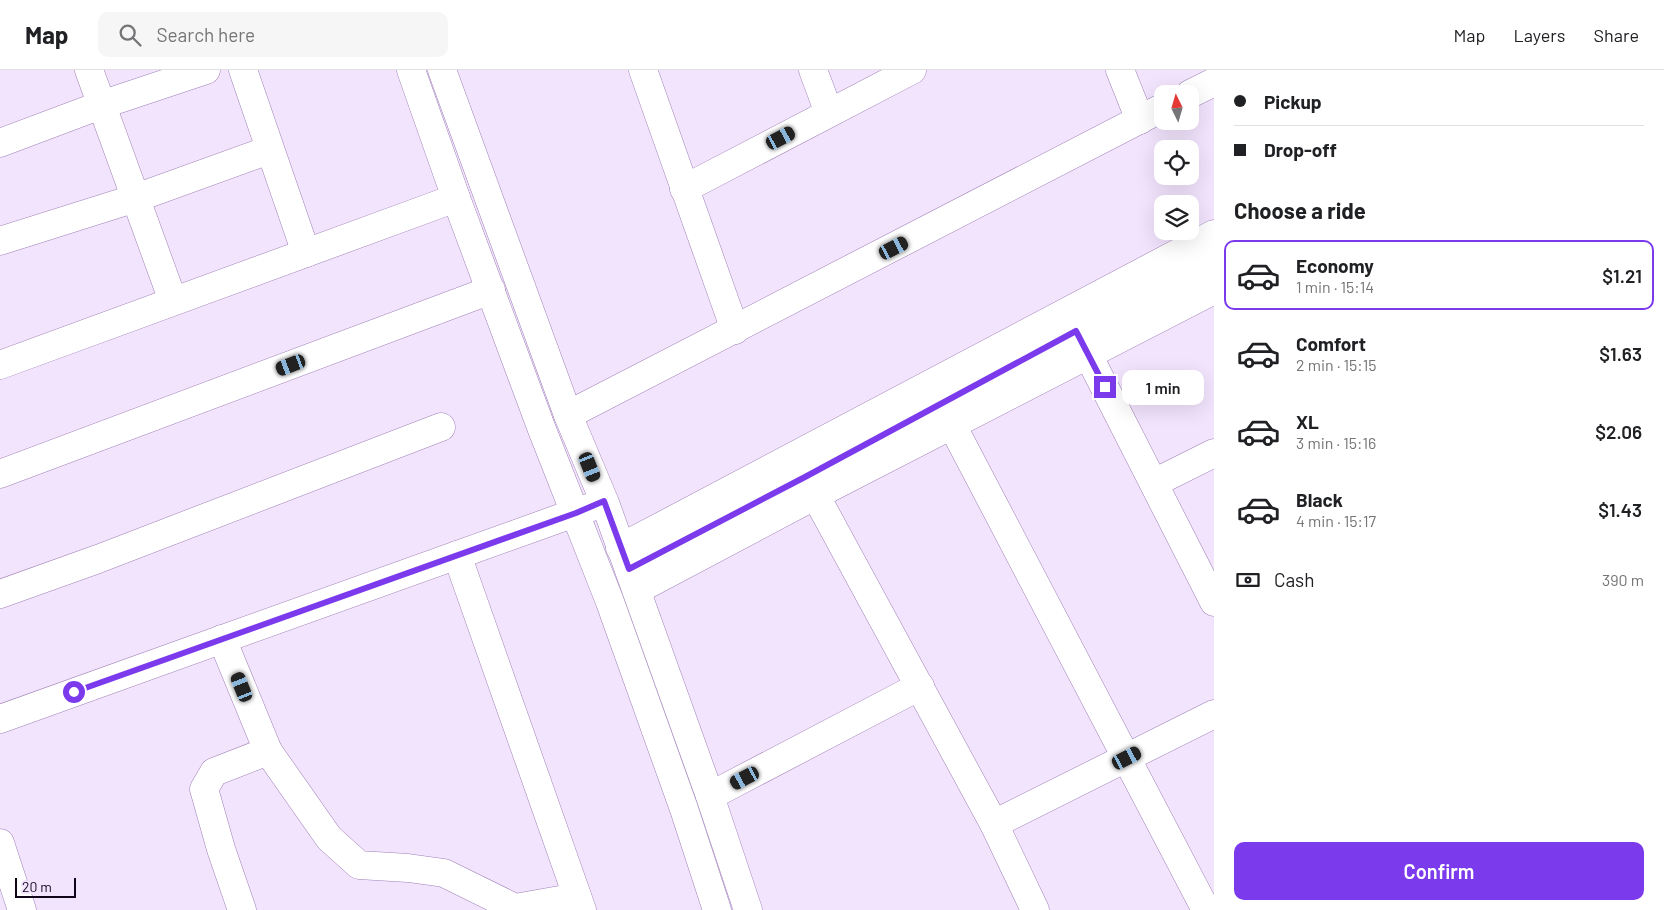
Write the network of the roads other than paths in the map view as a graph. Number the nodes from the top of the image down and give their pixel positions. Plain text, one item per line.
1 (89, 70) edge
2 (206, 70) edge
3 (243, 70) edge
4 (411, 70) edge
5 (442, 70) edge
6 (643, 70) edge
7 (814, 70) edge
8 (912, 70) edge
9 (1120, 70) edge
10 (1214, 82) edge
11 (1199, 90) edge
12 (101, 105) junction
13 (829, 113) junction
14 (1151, 114) edge
15 (0, 143) edge
16 (269, 150) junction
17 (684, 189) junction
18 (136, 198) junction
19 (456, 198) junction
20 (1214, 234) edge
21 (0, 241) edge
22 (306, 253) junction
23 (1214, 261) edge
24 (491, 290) junction
25 (1214, 290) edge
26 (173, 301) junction
27 (735, 330) junction
28 (1076, 331) junction
29 (1088, 355) junction
30 (0, 365) edge
31 (568, 415) junction
32 (952, 425) junction
33 (440, 427) dead end
34 (1214, 453) edge
35 (0, 474) edge
36 (1154, 483) junction
37 (811, 486) junction
38 (604, 501) junction
39 (576, 513) junction
40 (457, 555) junction
41 (629, 569) junction
42 (0, 594) edge
43 (1214, 602) edge
44 (222, 639) junction
45 (920, 686) junction
46 (1214, 714) edge
47 (0, 719) edge
48 (268, 751) junction
49 (1127, 758) junction
50 (710, 796) junction
51 (994, 824) junction
52 (2, 853) edge
53 (580, 903) edge
54 (22, 910) edge
55 (242, 910) edge
56 (717, 910) edge
57 (748, 910) edge
58 (1035, 910) edge
59 (1206, 910) edge

1 - 12 street
2 - 12 street
3 - 16 street
4 - 19 street
5 - 31 street
6 - 17 street
7 - 13 street
8 - 13 street
9 - 14 street
10 - 11 street
12 - 15 street
12 - 18 street
13 - 17 street
14 - 27 street
16 - 18 street
16 - 22 street
17 - 27 street
18 - 21 street
18 - 26 street
19 - 22 street
19 - 24 street
20 - 41 street
22 - 26 street
23 - 28 street
24 - 35 street
24 - 39 street
25 - 29 street
26 - 30 street
27 - 31 street
28 - 29 street
28 - 37 street
29 - 32 street
29 - 36 street
31 - 38 street
32 - 37 street
32 - 49 street
33 - 42 street
34 - 36 street
36 - 43 street
37 - 41 street
37 - 45 street
38 - 39 street
38 - 41 street
39 - 40 street
39 - 56 street
40 - 44 street
40 - 53 street
41 - 50 street
44 - 47 street
44 - 48 street
45 - 50 street
45 - 51 street
46 - 49 street
48 - 53 street
48 - 55 street
49 - 51 street
49 - 59 street
50 - 57 street
51 - 58 street
52 - 54 street

